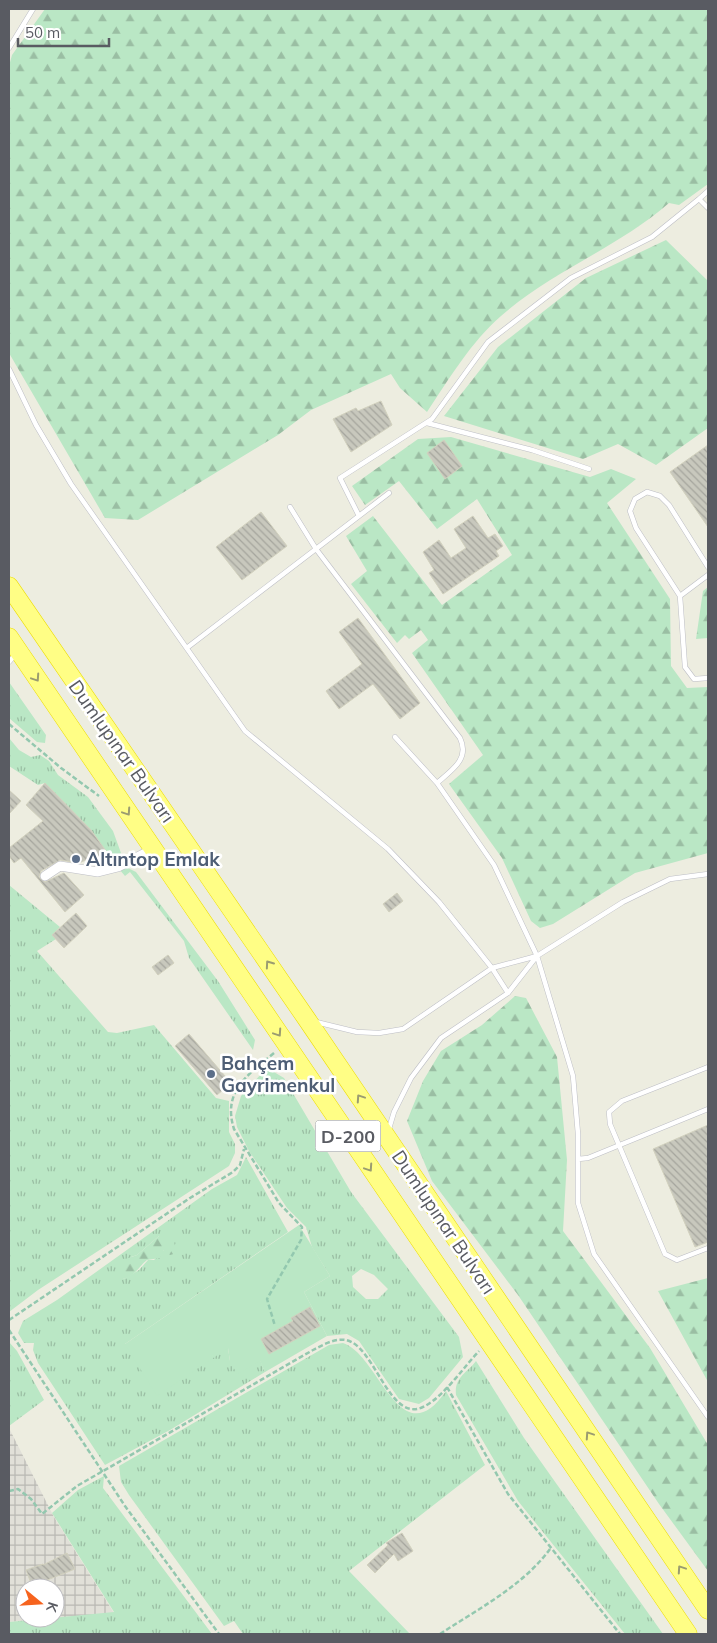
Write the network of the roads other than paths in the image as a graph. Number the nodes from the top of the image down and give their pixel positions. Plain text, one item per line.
1 (33, 9) edge
2 (9, 48) edge
3 (708, 191) edge
4 (699, 199) junction
5 (708, 208) edge
6 (9, 368) edge
7 (426, 423) junction
8 (589, 469) dead end
9 (389, 493) dead end
10 (290, 507) dead end
11 (359, 516) junction
12 (316, 549) junction
13 (708, 567) edge
14 (708, 575) edge
15 (9, 586) edge
16 (680, 596) junction
17 (188, 647) junction
18 (12, 650) edge
19 (708, 678) edge
20 (395, 737) dead end
21 (437, 783) junction
22 (153, 849) junction
23 (708, 874) edge
24 (45, 876) dead end
25 (537, 956) junction
26 (492, 968) junction
27 (508, 993) junction
28 (308, 1020) junction
29 (708, 1068) edge
30 (708, 1109) edge
31 (386, 1138) junction
32 (620, 1146) junction
33 (578, 1159) junction
34 (708, 1248) edge
35 (708, 1417) edge
36 (708, 1610) edge
37 (688, 1634) edge

1 - 2 lane
3 - 4 lane
4 - 5 lane
4 - 7 lane
6 - 17 lane
7 - 8 lane
7 - 11 lane
9 - 11 lane
10 - 12 lane
11 - 12 lane
12 - 17 lane
12 - 21 lane
13 - 16 lane
14 - 16 lane
28 -> 15 highway, Dumlupınar Bulvarı
16 - 19 lane
17 - 26 lane
18 -> 22 highway, Dumlupınar Bulvarı / D-200
20 - 21 lane
21 - 25 lane
22 - 24 street
22 -> 37 highway, Dumlupınar Bulvarı / D-200
23 - 25 lane
25 - 26 lane
25 - 27 lane
25 - 33 lane
26 - 27 lane
26 - 28 lane
27 - 31 lane
31 -> 28 highway, Dumlupınar Bulvarı
29 - 32 lane
30 - 32 lane
36 -> 31 highway, Dumlupınar Bulvarı
32 - 33 lane
32 - 34 lane
33 - 35 lane

